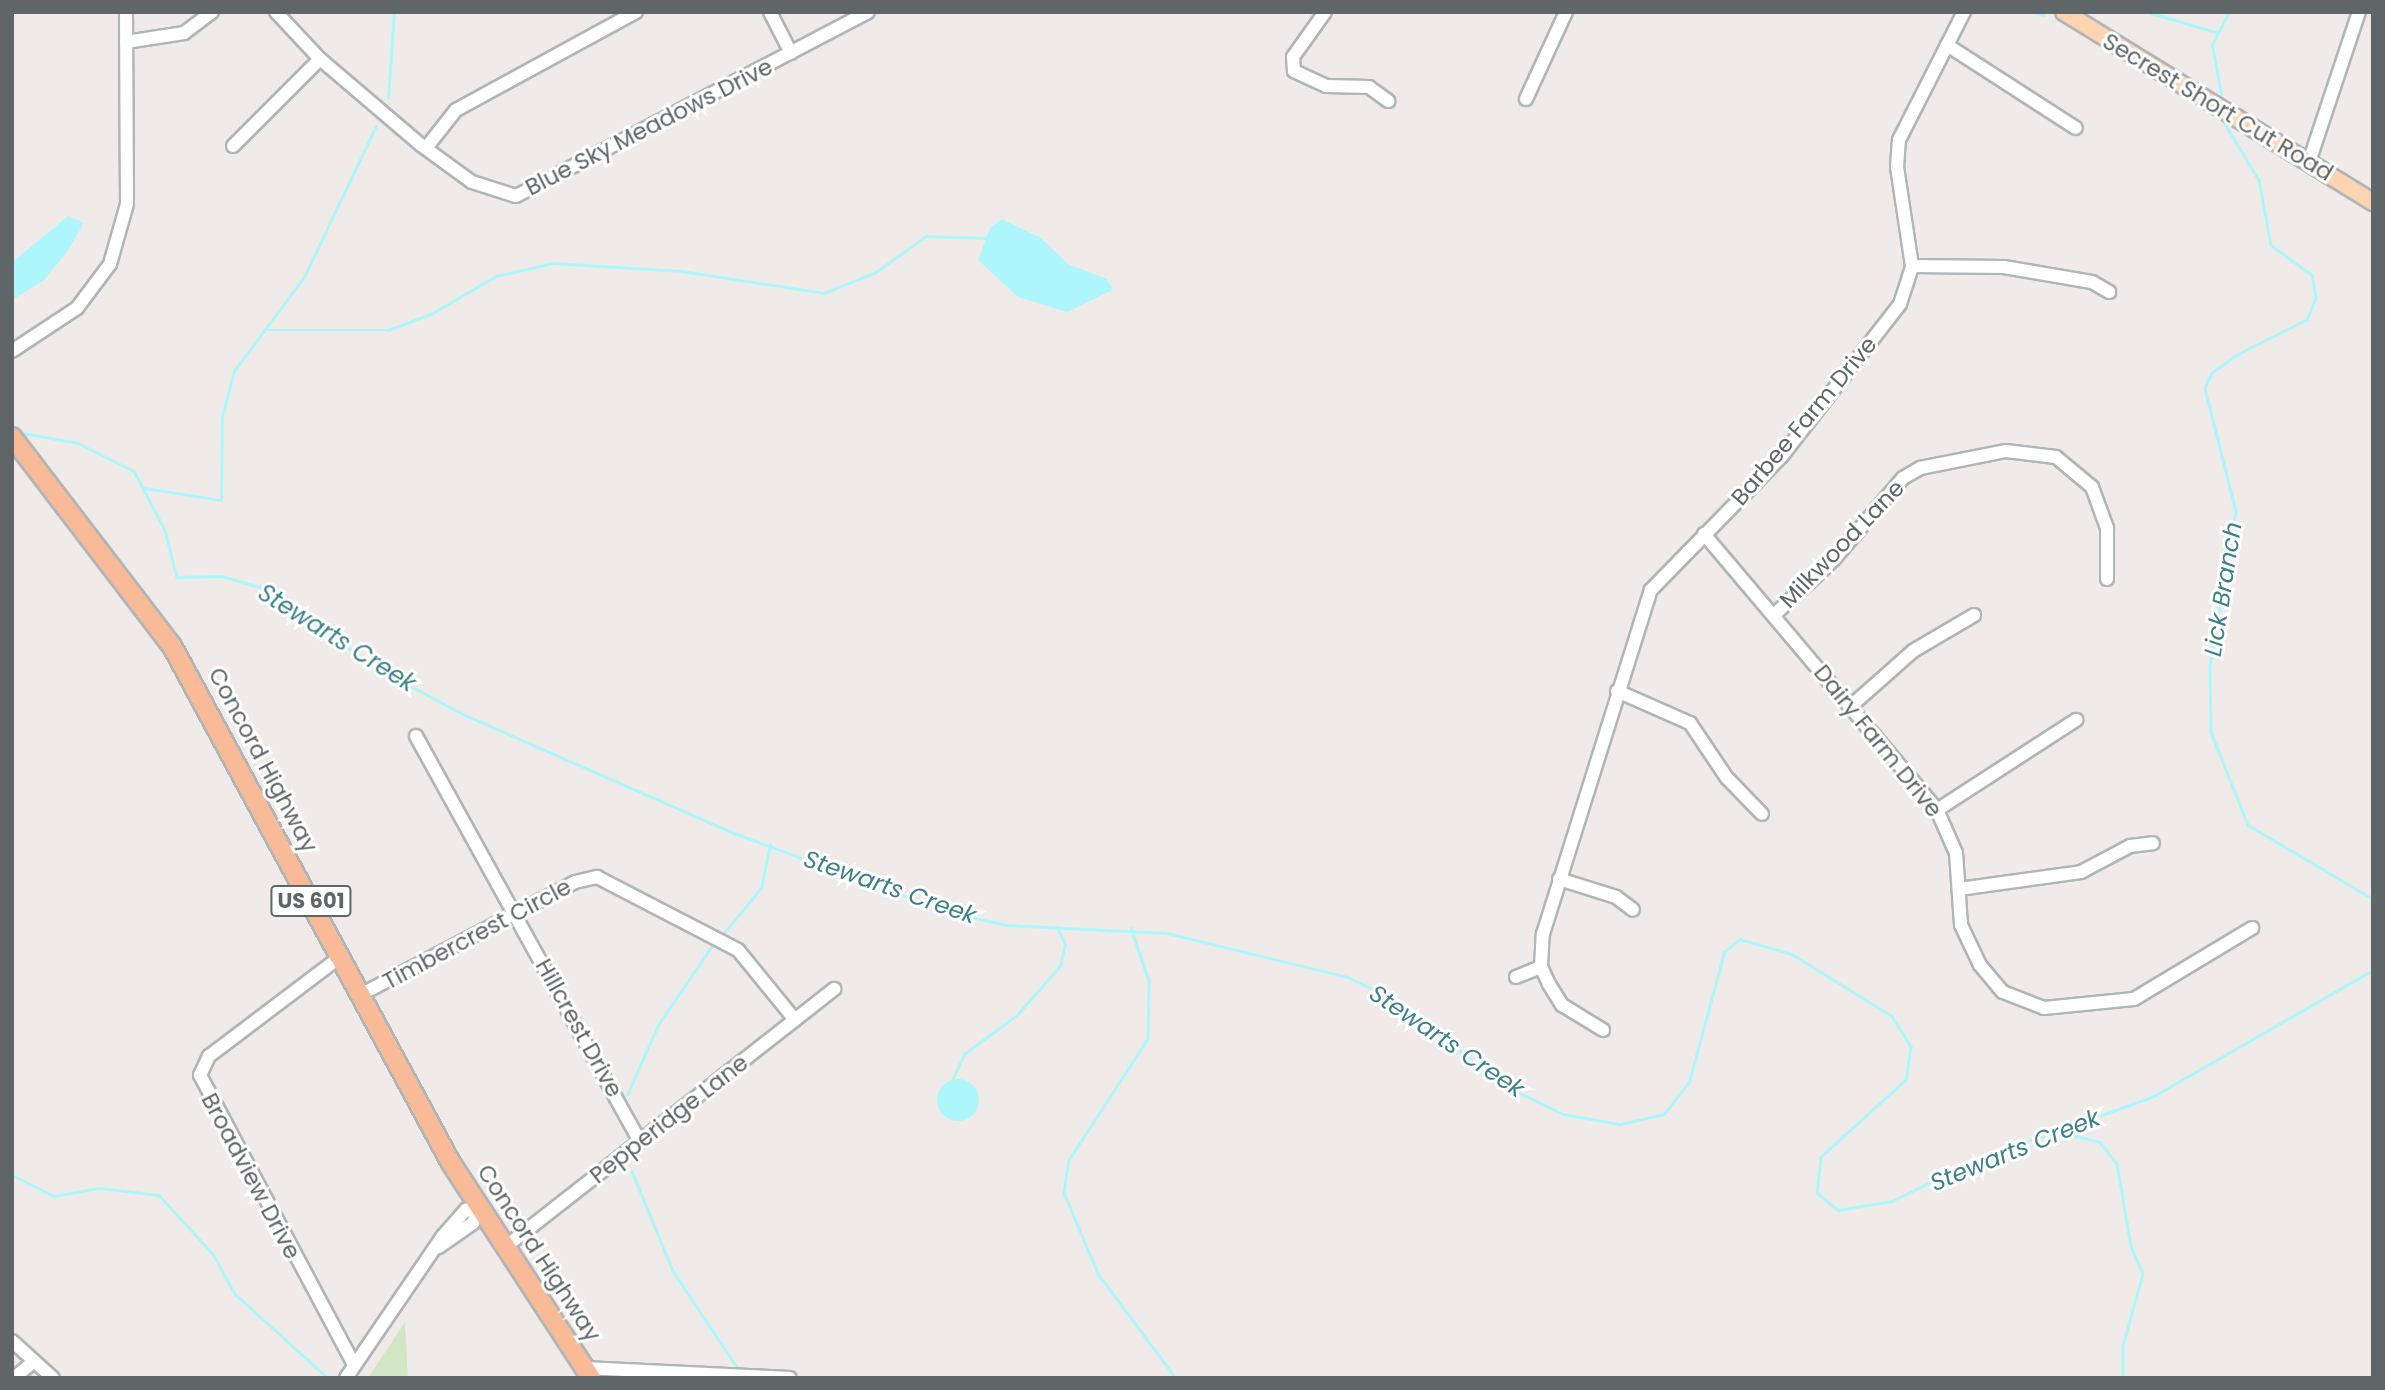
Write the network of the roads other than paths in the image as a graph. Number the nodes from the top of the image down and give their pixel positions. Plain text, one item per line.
1 (126, 12) edge
2 (212, 12) edge
3 (276, 12) edge
4 (636, 12) edge
5 (770, 12) edge
6 (868, 12) edge
7 (1325, 12) edge
8 (1566, 12) edge
9 (1964, 12) edge
10 (2064, 12) edge
11 (2359, 12) edge
12 (127, 42) junction
13 (1947, 45) junction
14 (791, 53) junction
15 (320, 59) junction
16 (1526, 99) dead end
17 (1388, 101) dead end
18 (2076, 128) dead end
19 (233, 146) dead end
20 (426, 148) junction
21 (2309, 162) junction
22 (2373, 202) edge
23 (1912, 266) junction
24 (2109, 292) dead end
25 (12, 351) edge
26 (12, 437) edge
27 (1704, 534) junction
28 (2107, 579) dead end
29 (1774, 615) junction
30 (1974, 615) dead end
31 (1617, 691) junction
32 (1851, 706) junction
33 (2076, 720) dead end
34 (416, 736) dead end
35 (1937, 810) junction
36 (1762, 814) dead end
37 (2153, 843) dead end
38 (1559, 879) junction
39 (1959, 889) junction
40 (1633, 910) dead end
41 (516, 915) junction
42 (2252, 928) dead end
43 (340, 957) junction
44 (1541, 967) junction
45 (1516, 977) dead end
46 (834, 989) dead end
47 (360, 995) junction
48 (795, 1020) junction
49 (1603, 1030) dead end
50 (640, 1141) junction
51 (478, 1208) junction
52 (504, 1248) junction
53 (12, 1341) edge
54 (34, 1361) junction
55 (355, 1365) junction
56 (588, 1373) edge
57 (14, 1378) edge
58 (53, 1378) edge
59 (346, 1378) edge
60 (790, 1378) edge

1 - 12 street
2 - 12 street
3 - 15 street, Blue Sky Meadows Drive
4 - 20 street
5 - 14 street
6 - 14 street, Blue Sky Meadows Drive
7 - 17 street
8 - 16 street
9 - 13 street, Barbee Farm Drive
10 - 21 main road, Secrest Short Cut Road
11 - 21 street
12 - 25 street
13 - 18 street
13 - 23 street, Barbee Farm Drive
14 - 20 street, Blue Sky Meadows Drive
15 - 19 street
15 - 20 street, Blue Sky Meadows Drive
21 - 22 main road, Secrest Short Cut Road
23 - 24 street
23 - 27 street, Barbee Farm Drive
26 - 43 highway, Concord Highway / US 601
27 - 29 street, Dairy Farm Drive
27 - 31 street, Barbee Farm Drive
28 - 29 street, Milkwood Lane
29 - 32 street, Dairy Farm Drive
30 - 32 street
31 - 36 street
31 - 38 street, Barbee Farm Drive
32 - 35 street, Dairy Farm Drive
33 - 35 street
34 - 41 street, Hillcrest Drive
35 - 39 street, Dairy Farm Drive
37 - 39 street
38 - 40 street
38 - 44 street, Barbee Farm Drive
39 - 42 street, Dairy Farm Drive
41 - 47 street, Timbercrest Circle
41 - 48 street, Timbercrest Circle
41 - 50 street, Hillcrest Drive
43 - 47 highway, Concord Highway / US 601
43 - 55 street, Broadview Drive
44 - 45 street
44 - 49 street
46 - 48 street, Pepperidge Lane
47 - 51 highway, Concord Highway / US 601
48 - 50 street, Pepperidge Lane
50 - 52 street, Pepperidge Lane
51 - 52 highway, Concord Highway / US 601
51 - 55 street
52 - 56 highway, Concord Highway / US 601
53 - 54 street
54 - 57 street
54 - 58 street
55 - 59 street
56 - 60 street

